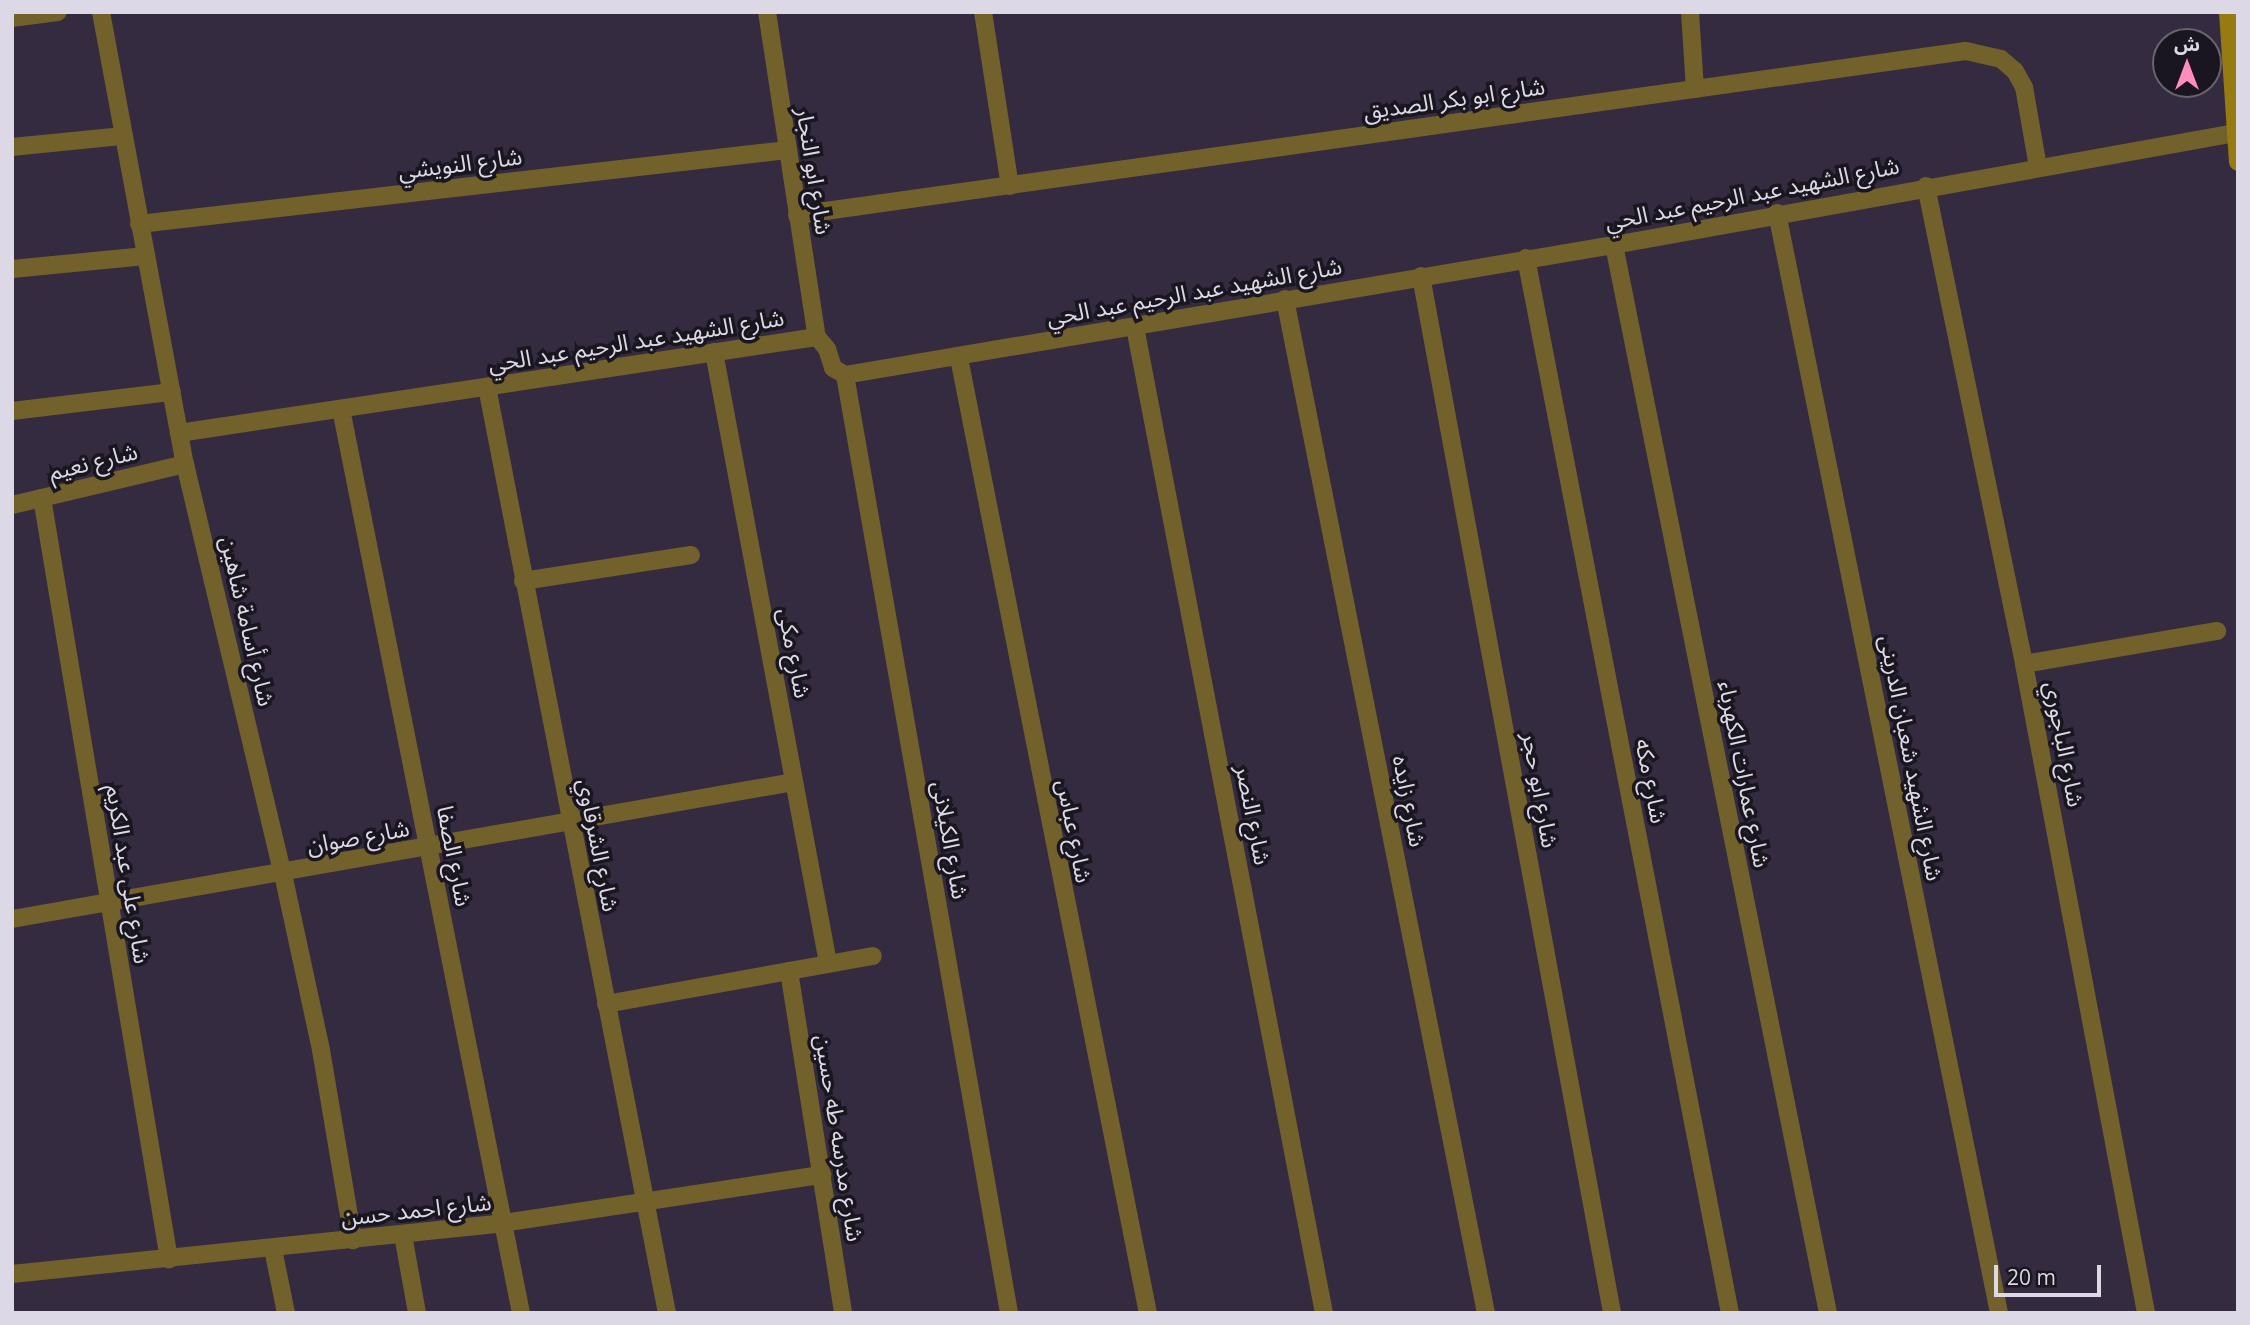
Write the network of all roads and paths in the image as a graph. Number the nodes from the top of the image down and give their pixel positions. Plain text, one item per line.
1 (58, 12) edge
2 (101, 12) edge
3 (766, 12) edge
4 (983, 12) edge
5 (1690, 12) edge
6 (2228, 12) edge
7 (12, 18) edge
8 (1695, 89) junction
9 (2236, 133) junction
10 (123, 136) junction
11 (12, 146) edge
12 (787, 150) junction
13 (2238, 162) edge
14 (2038, 166) junction
15 (1010, 186) junction
16 (1926, 186) junction
17 (1777, 213) junction
18 (797, 215) junction
19 (139, 224) junction
20 (1614, 244) junction
21 (145, 256) junction
22 (1526, 258) junction
23 (12, 270) edge
24 (1421, 276) junction
25 (1285, 299) junction
26 (1136, 327) junction
27 (817, 337) junction
28 (714, 352) junction
29 (959, 358) junction
30 (845, 375) junction
31 (487, 387) junction
32 (172, 392) junction
33 (341, 409) junction
34 (12, 411) edge
35 (179, 433) junction
36 (185, 464) junction
37 (42, 498) junction
38 (12, 505) edge
39 (691, 555) dead end
40 (523, 581) junction
41 (2217, 631) dead end
42 (2025, 664) junction
43 (794, 782) junction
44 (570, 823) junction
45 (429, 849) junction
46 (283, 874) junction
47 (109, 904) junction
48 (12, 919) edge
49 (873, 956) dead end
50 (828, 963) junction
51 (789, 971) junction
52 (606, 1004) junction
53 (822, 1175) junction
54 (646, 1203) junction
55 (503, 1223) junction
56 (403, 1235) junction
57 (353, 1240) junction
58 (273, 1249) junction
59 (169, 1259) junction
60 (12, 1274) edge
61 (286, 1313) edge
62 (417, 1313) edge
63 (521, 1313) edge
64 (667, 1313) edge
65 (843, 1313) edge
66 (1009, 1313) edge
67 (1148, 1313) edge
68 (1324, 1313) edge
69 (1486, 1313) edge
70 (1612, 1313) edge
71 (1730, 1313) edge
72 (1828, 1313) edge
73 (1999, 1313) edge
74 (2146, 1313) edge

1 - 7 street
2 - 10 street, شارع أسامة شاهين
3 - 12 street, شارع ابو النجار
4 - 15 street
5 - 8 street
6 - 9 main road
8 - 14 street, شارع ابو بكر الصديق
8 - 15 street, شارع ابو بكر الصديق
9 - 13 main road
9 - 14 street, شارع الشهيد عبد الرحيم عبد الحي
10 - 11 street
10 - 19 street, شارع أسامة شاهين
12 - 18 street, شارع ابو النجار
12 - 19 street, شارع النويشي
14 - 16 street, شارع الشهيد عبد الرحيم عبد الحي
15 - 18 street, شارع ابو بكر الصديق
16 - 17 street, شارع الشهيد عبد الرحيم عبد الحي
16 - 42 street, شارع الباجوري
17 - 20 street, شارع الشهيد عبد الرحيم عبد الحي
17 - 73 street, شارع الشهيد شعبان الدرينى
18 - 27 street, شارع ابو النجار
19 - 21 street, شارع أسامة شاهين
20 - 22 street, شارع الشهيد عبد الرحيم عبد الحي
20 - 72 street, شارع عمارات الكهرباء
21 - 23 street
21 - 32 street, شارع أسامة شاهين
22 - 24 street, شارع الشهيد عبد الرحيم عبد الحي
22 - 71 street, شارع مكه
24 - 25 street, شارع الشهيد عبد الرحيم عبد الحي
24 - 70 street, شارع ابو حجر
25 - 26 street, شارع الشهيد عبد الرحيم عبد الحي
25 - 69 street, شارع زايده
26 - 29 street, شارع الشهيد عبد الرحيم عبد الحي
26 - 68 street, شارع النصر
27 - 28 street, شارع الشهيد عبد الرحيم عبد الحي
27 - 30 street, شارع الشهيد عبد الرحيم عبد الحي
28 - 31 street, شارع الشهيد عبد الرحيم عبد الحي
28 - 43 street, شارع مكى
29 - 30 street, شارع الشهيد عبد الرحيم عبد الحي
29 - 67 street, شارع عباس
30 - 66 street, شارع الكيلانى
31 - 33 street, شارع الشهيد عبد الرحيم عبد الحي
31 - 40 street, شارع الشرقاوي
32 - 34 street
32 - 35 street, شارع أسامة شاهين
33 - 35 street, شارع الشهيد عبد الرحيم عبد الحي
33 - 45 street, شارع الصفا
35 - 36 street, شارع أسامة شاهين
36 - 37 street, شارع نعيم
36 - 46 street, شارع أسامة شاهين
37 - 38 street, شارع نعيم
37 - 47 street, شارع على عبد الكريم
39 - 40 street
40 - 44 street, شارع الشرقاوي
41 - 42 street
42 - 74 street, شارع الباجوري
43 - 44 street, شارع صوان
43 - 50 street, شارع مكى
44 - 45 street, شارع صوان
44 - 52 street, شارع الشرقاوي
45 - 46 street, شارع صوان
45 - 55 street, شارع الصفا
46 - 47 street, شارع صوان
46 - 57 street, شارع أسامة شاهين
47 - 48 street, شارع صوان
47 - 59 street, شارع على عبد الكريم
49 - 50 street
50 - 51 street
51 - 52 street
51 - 53 street, شارع مدرسه طه حسين
52 - 54 street, شارع الشرقاوي
53 - 54 street, شارع احمد حسن
53 - 65 street, شارع مدرسه طه حسين
54 - 55 street, شارع احمد حسن
54 - 64 street, شارع الشرقاوي
55 - 56 street, شارع احمد حسن
55 - 63 street, شارع الصفا
56 - 57 street, شارع احمد حسن
56 - 62 street
57 - 58 street, شارع احمد حسن
58 - 59 street, شارع احمد حسن
58 - 61 street
59 - 60 street, شارع احمد حسن

